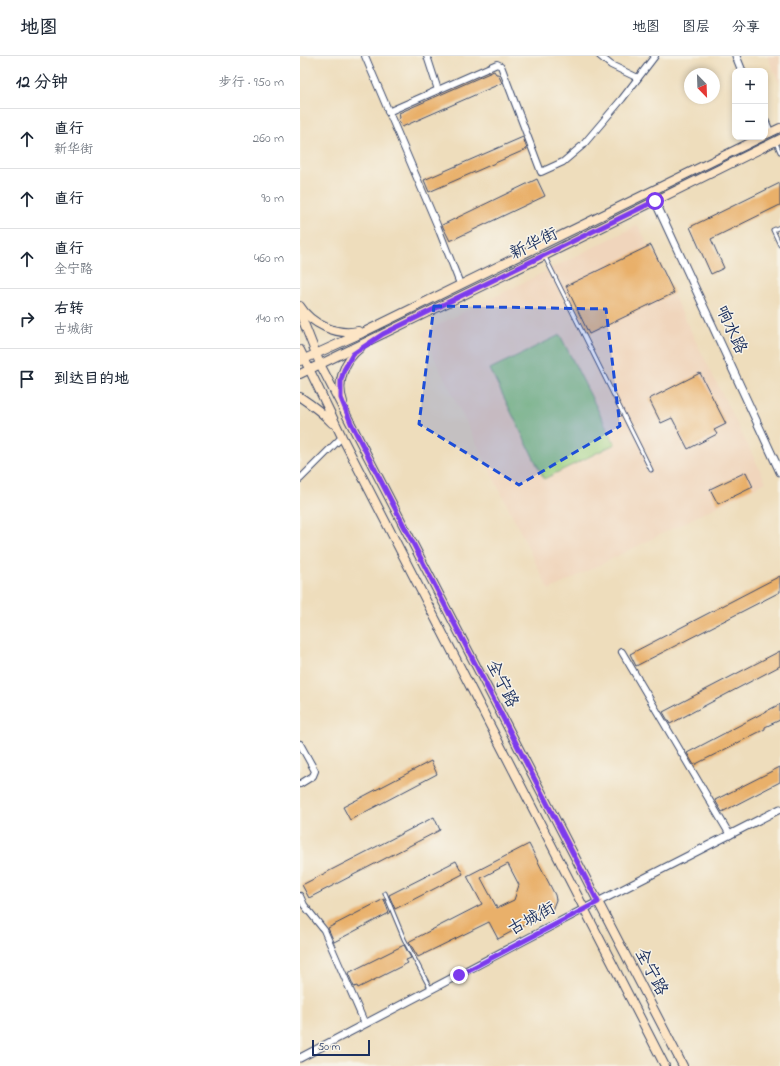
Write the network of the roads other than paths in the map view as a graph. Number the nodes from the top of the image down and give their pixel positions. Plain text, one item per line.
1 (365, 56) edge
2 (427, 56) edge
3 (600, 56) edge
4 (655, 56) edge
5 (736, 56) edge
6 (741, 68) edge
7 (638, 78) junction
8 (438, 90) junction
9 (388, 112) junction
10 (780, 128) edge
11 (768, 134) edge
12 (756, 140) edge
13 (778, 140) edge
14 (780, 152) edge
15 (655, 201) junction
16 (780, 227) edge
17 (780, 244) edge
18 (544, 256) junction
19 (460, 284) junction
20 (300, 306) edge
21 (300, 313) edge
22 (383, 322) junction
23 (383, 334) junction
24 (300, 350) edge
25 (316, 354) junction
26 (302, 360) edge
27 (320, 364) junction
28 (308, 370) junction
29 (300, 374) edge
30 (300, 397) edge
31 (351, 423) junction
32 (340, 433) junction
33 (650, 470) dead end
34 (780, 472) edge
35 (300, 479) edge
36 (622, 652) dead end
37 (300, 744) edge
38 (300, 784) edge
39 (780, 809) edge
40 (730, 835) junction
41 (385, 892) dead end
42 (300, 896) edge
43 (598, 902) junction
44 (584, 909) junction
45 (431, 990) junction
46 (365, 1024) junction
47 (300, 1058) edge
48 (665, 1066) edge
49 (683, 1066) edge

1 - 9 street
2 - 8 street
3 - 7 street
4 - 7 street
5 - 6 street
7 - 8 street
8 - 9 street
9 - 19 street
10 - 11 main road
12 - 19 main road, 新华街
13 - 14 lane
13 - 15 main road, 新华街
15 - 18 main road, 新华街
15 - 34 street, 响水路
16 - 17 lane
18 - 23 main road, 新华街
18 - 33 lane
19 - 22 main road, 新华街
20 - 22 main road
21 - 25 main road, 全宁路
22 - 25 main road, 新华街
23 - 27 main road, 新华街
23 - 31 main road
24 - 26 main road, 全宁路
25 - 26 main road, 新华街
25 - 27 main road, 全宁路
26 - 28 main road, 全宁路
27 - 28 main road, 新华街
27 - 31 main road, 全宁路
28 - 29 main road, 新华街
28 - 32 main road, 全宁路
30 - 32 main road
31 - 43 main road, 全宁路
32 - 35 street
32 - 44 main road, 全宁路
36 - 40 street
37 - 38 street
39 - 40 street, 古城街
40 - 43 street, 古城街
41 - 45 lane
42 - 46 street
43 - 44 street, 古城街
43 - 49 main road, 全宁路
44 - 45 street, 古城街
44 - 48 main road, 全宁路
45 - 46 street, 古城街
46 - 47 street, 古城街

